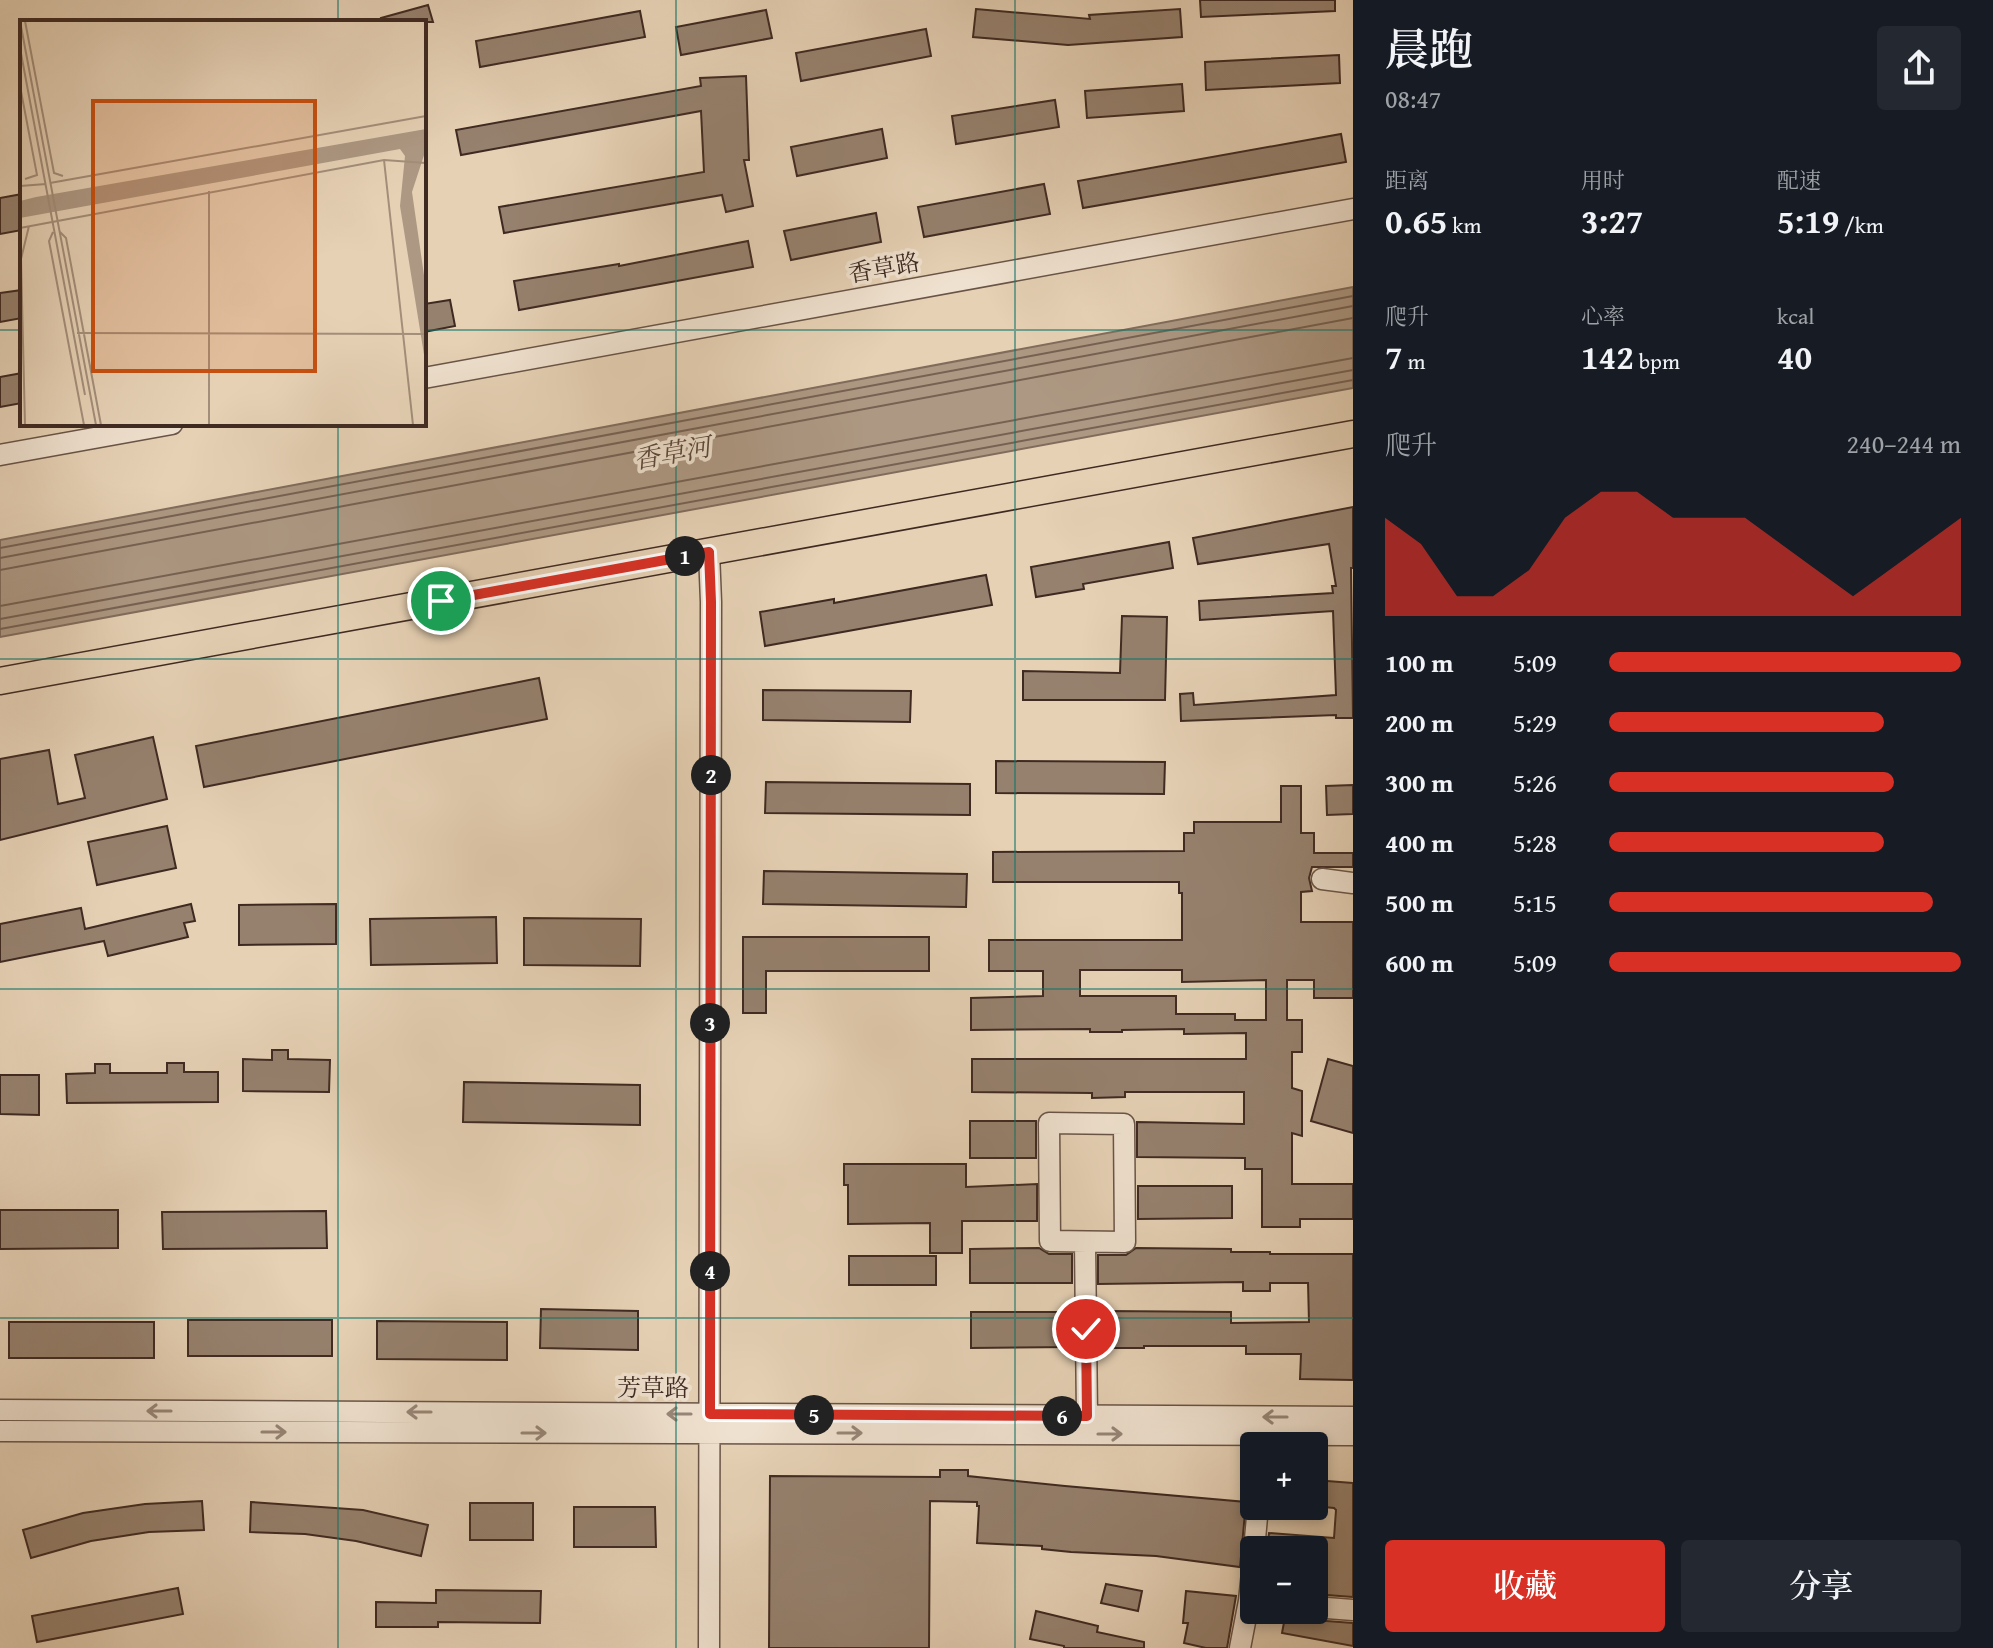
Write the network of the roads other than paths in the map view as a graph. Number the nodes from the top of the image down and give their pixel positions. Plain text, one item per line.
1 (1353, 209) edge
2 (426, 378) edge
3 (161, 426) edge
4 (1353, 434) edge
5 (0, 455) edge
6 (709, 552) junction
7 (0, 681) edge
8 (1322, 879) dead end
9 (1353, 883) edge
10 (1085, 1242) junction
11 (0, 1410) edge
12 (1087, 1416) junction
13 (1353, 1417) edge
14 (710, 1424) junction
15 (0, 1431) edge
16 (1353, 1435) edge
17 (1328, 1436) edge
18 (1240, 1439) edge
19 (1328, 1608) edge
20 (1353, 1610) edge
21 (1246, 1624) edge
22 (709, 1648) edge
23 (1240, 1648) edge

1 - 2 street, 香草路
3 - 5 street
4 - 6 main road
6 - 7 main road
6 - 14 street
8 - 9 street
10 - 10 street
10 - 12 street
14 -> 11 street, 芳草路
13 -> 12 street, 芳草路
12 - 14 street, 芳草路
15 -> 14 street, 芳草路
14 -> 18 street, 芳草路
14 - 22 street
16 - 17 street, 芳草路
19 - 20 street
21 - 23 street

